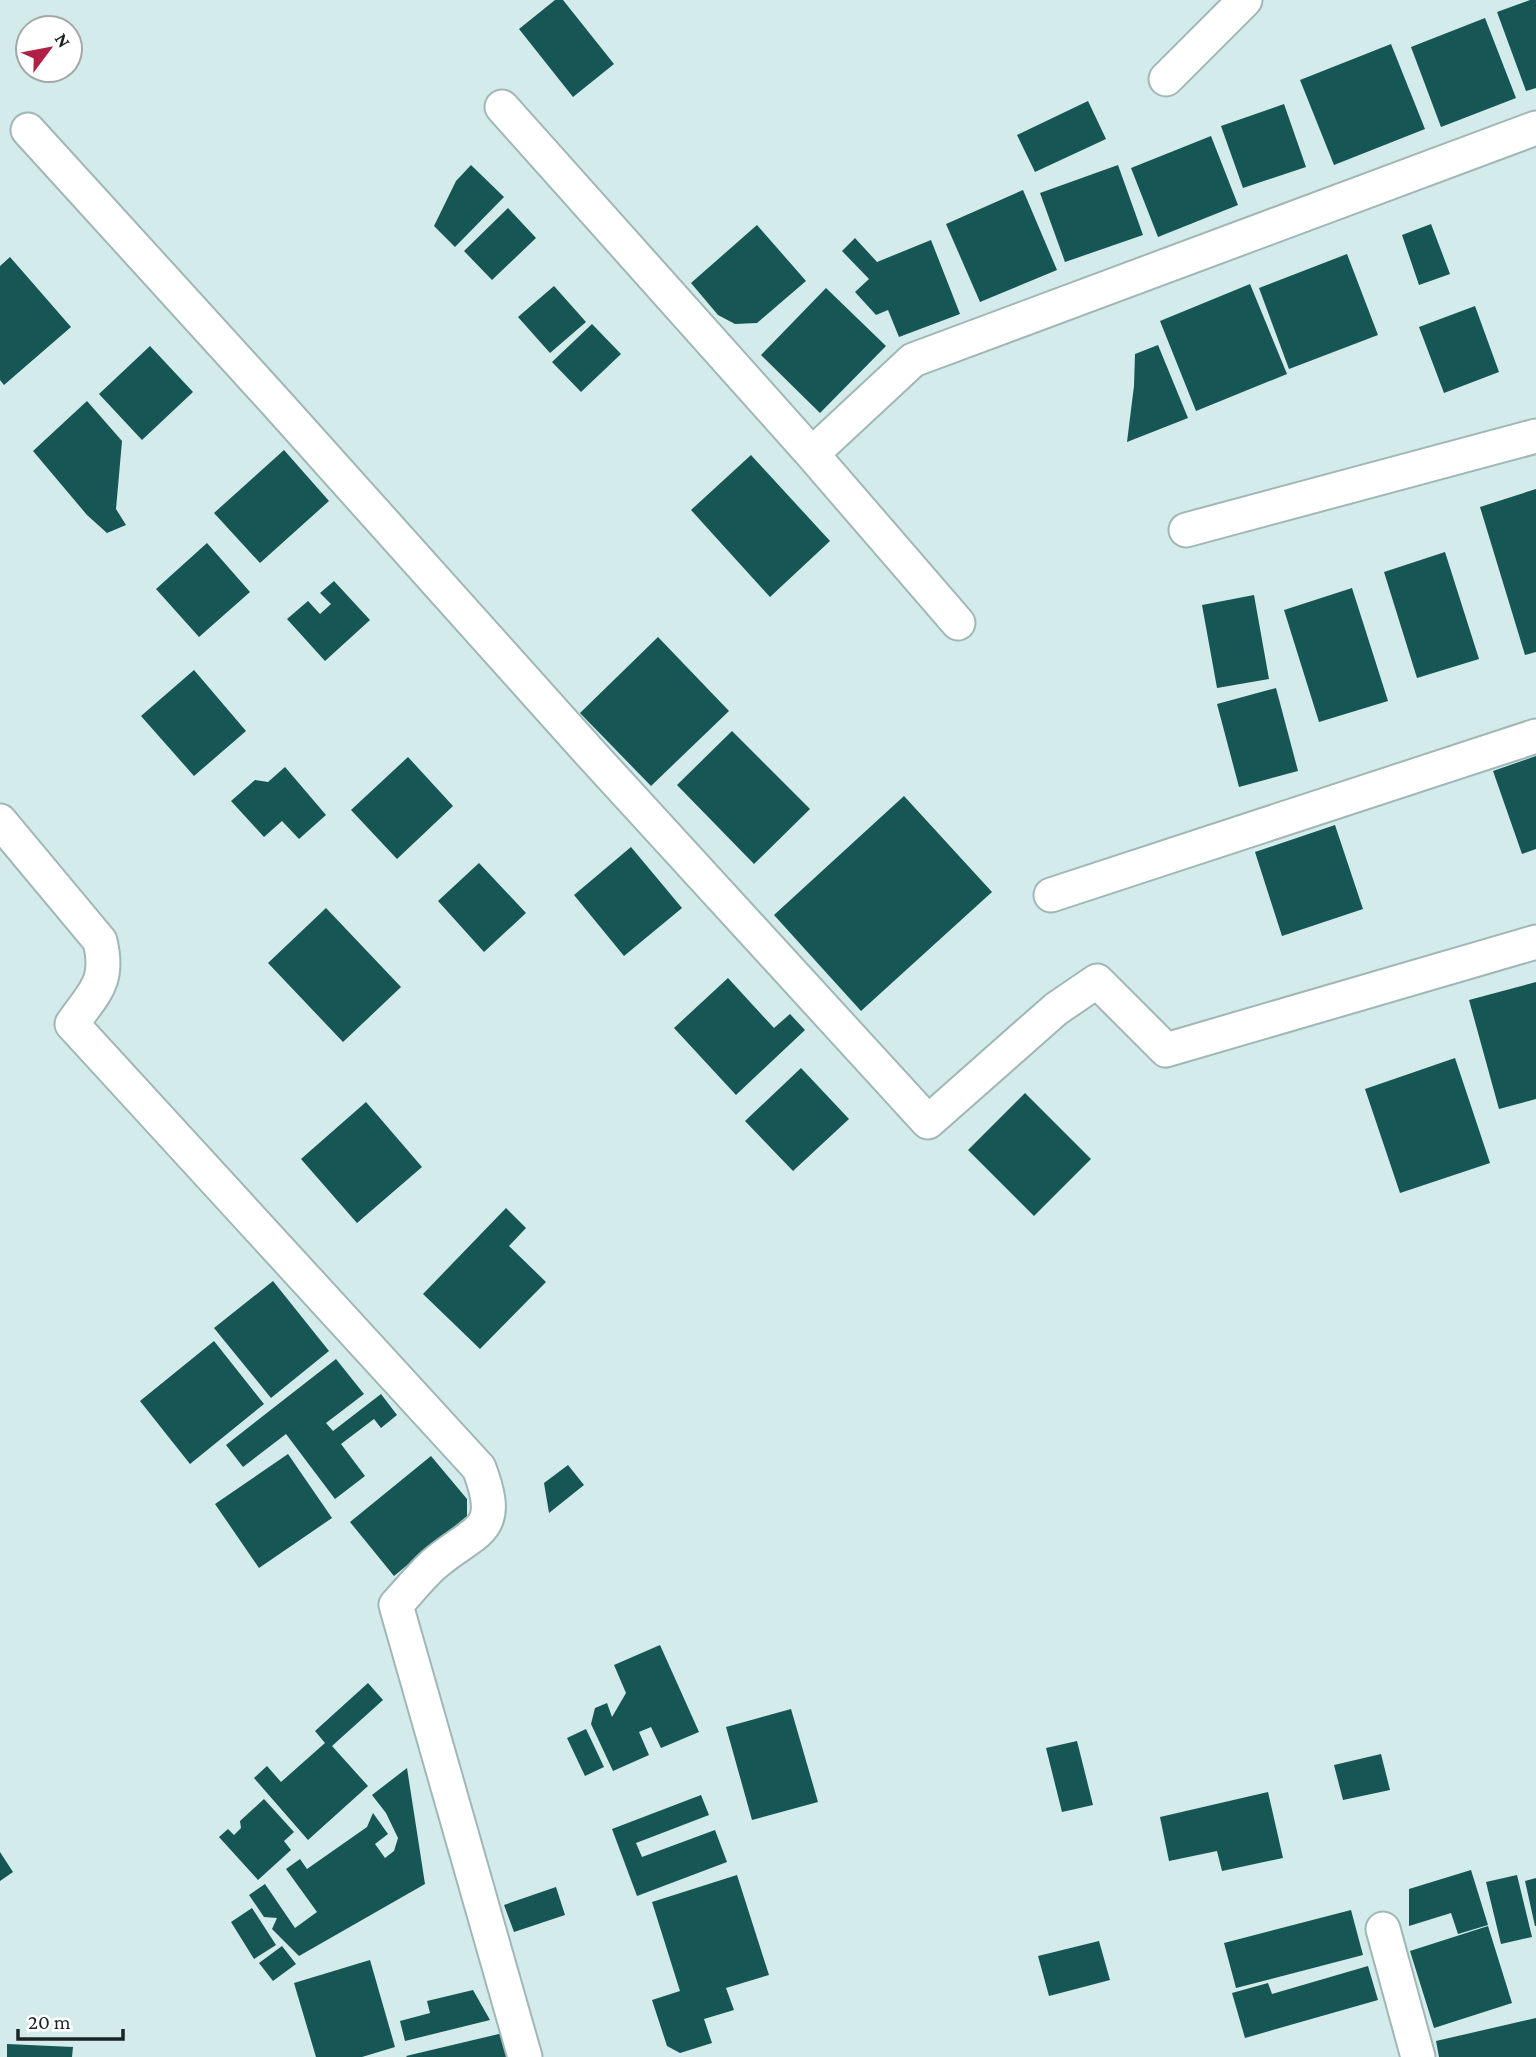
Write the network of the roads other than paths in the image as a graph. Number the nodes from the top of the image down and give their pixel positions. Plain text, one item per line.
1 (1245, 0) edge
2 (1166, 79) dead end
3 (502, 107) dead end
4 (1536, 128) edge
5 (28, 130) dead end
6 (1536, 436) edge
7 (813, 454) junction
8 (1186, 530) dead end
9 (958, 623) dead end
10 (1536, 736) edge
11 (0, 821) edge
12 (1051, 895) dead end
13 (1536, 942) edge
14 (1383, 1929) dead end
15 (525, 2057) edge
16 (1418, 2057) edge

1 - 2 street
3 - 7 street
4 - 7 street
5 - 13 street
6 - 8 street
7 - 9 street
10 - 12 street
11 - 15 street
14 - 16 street

